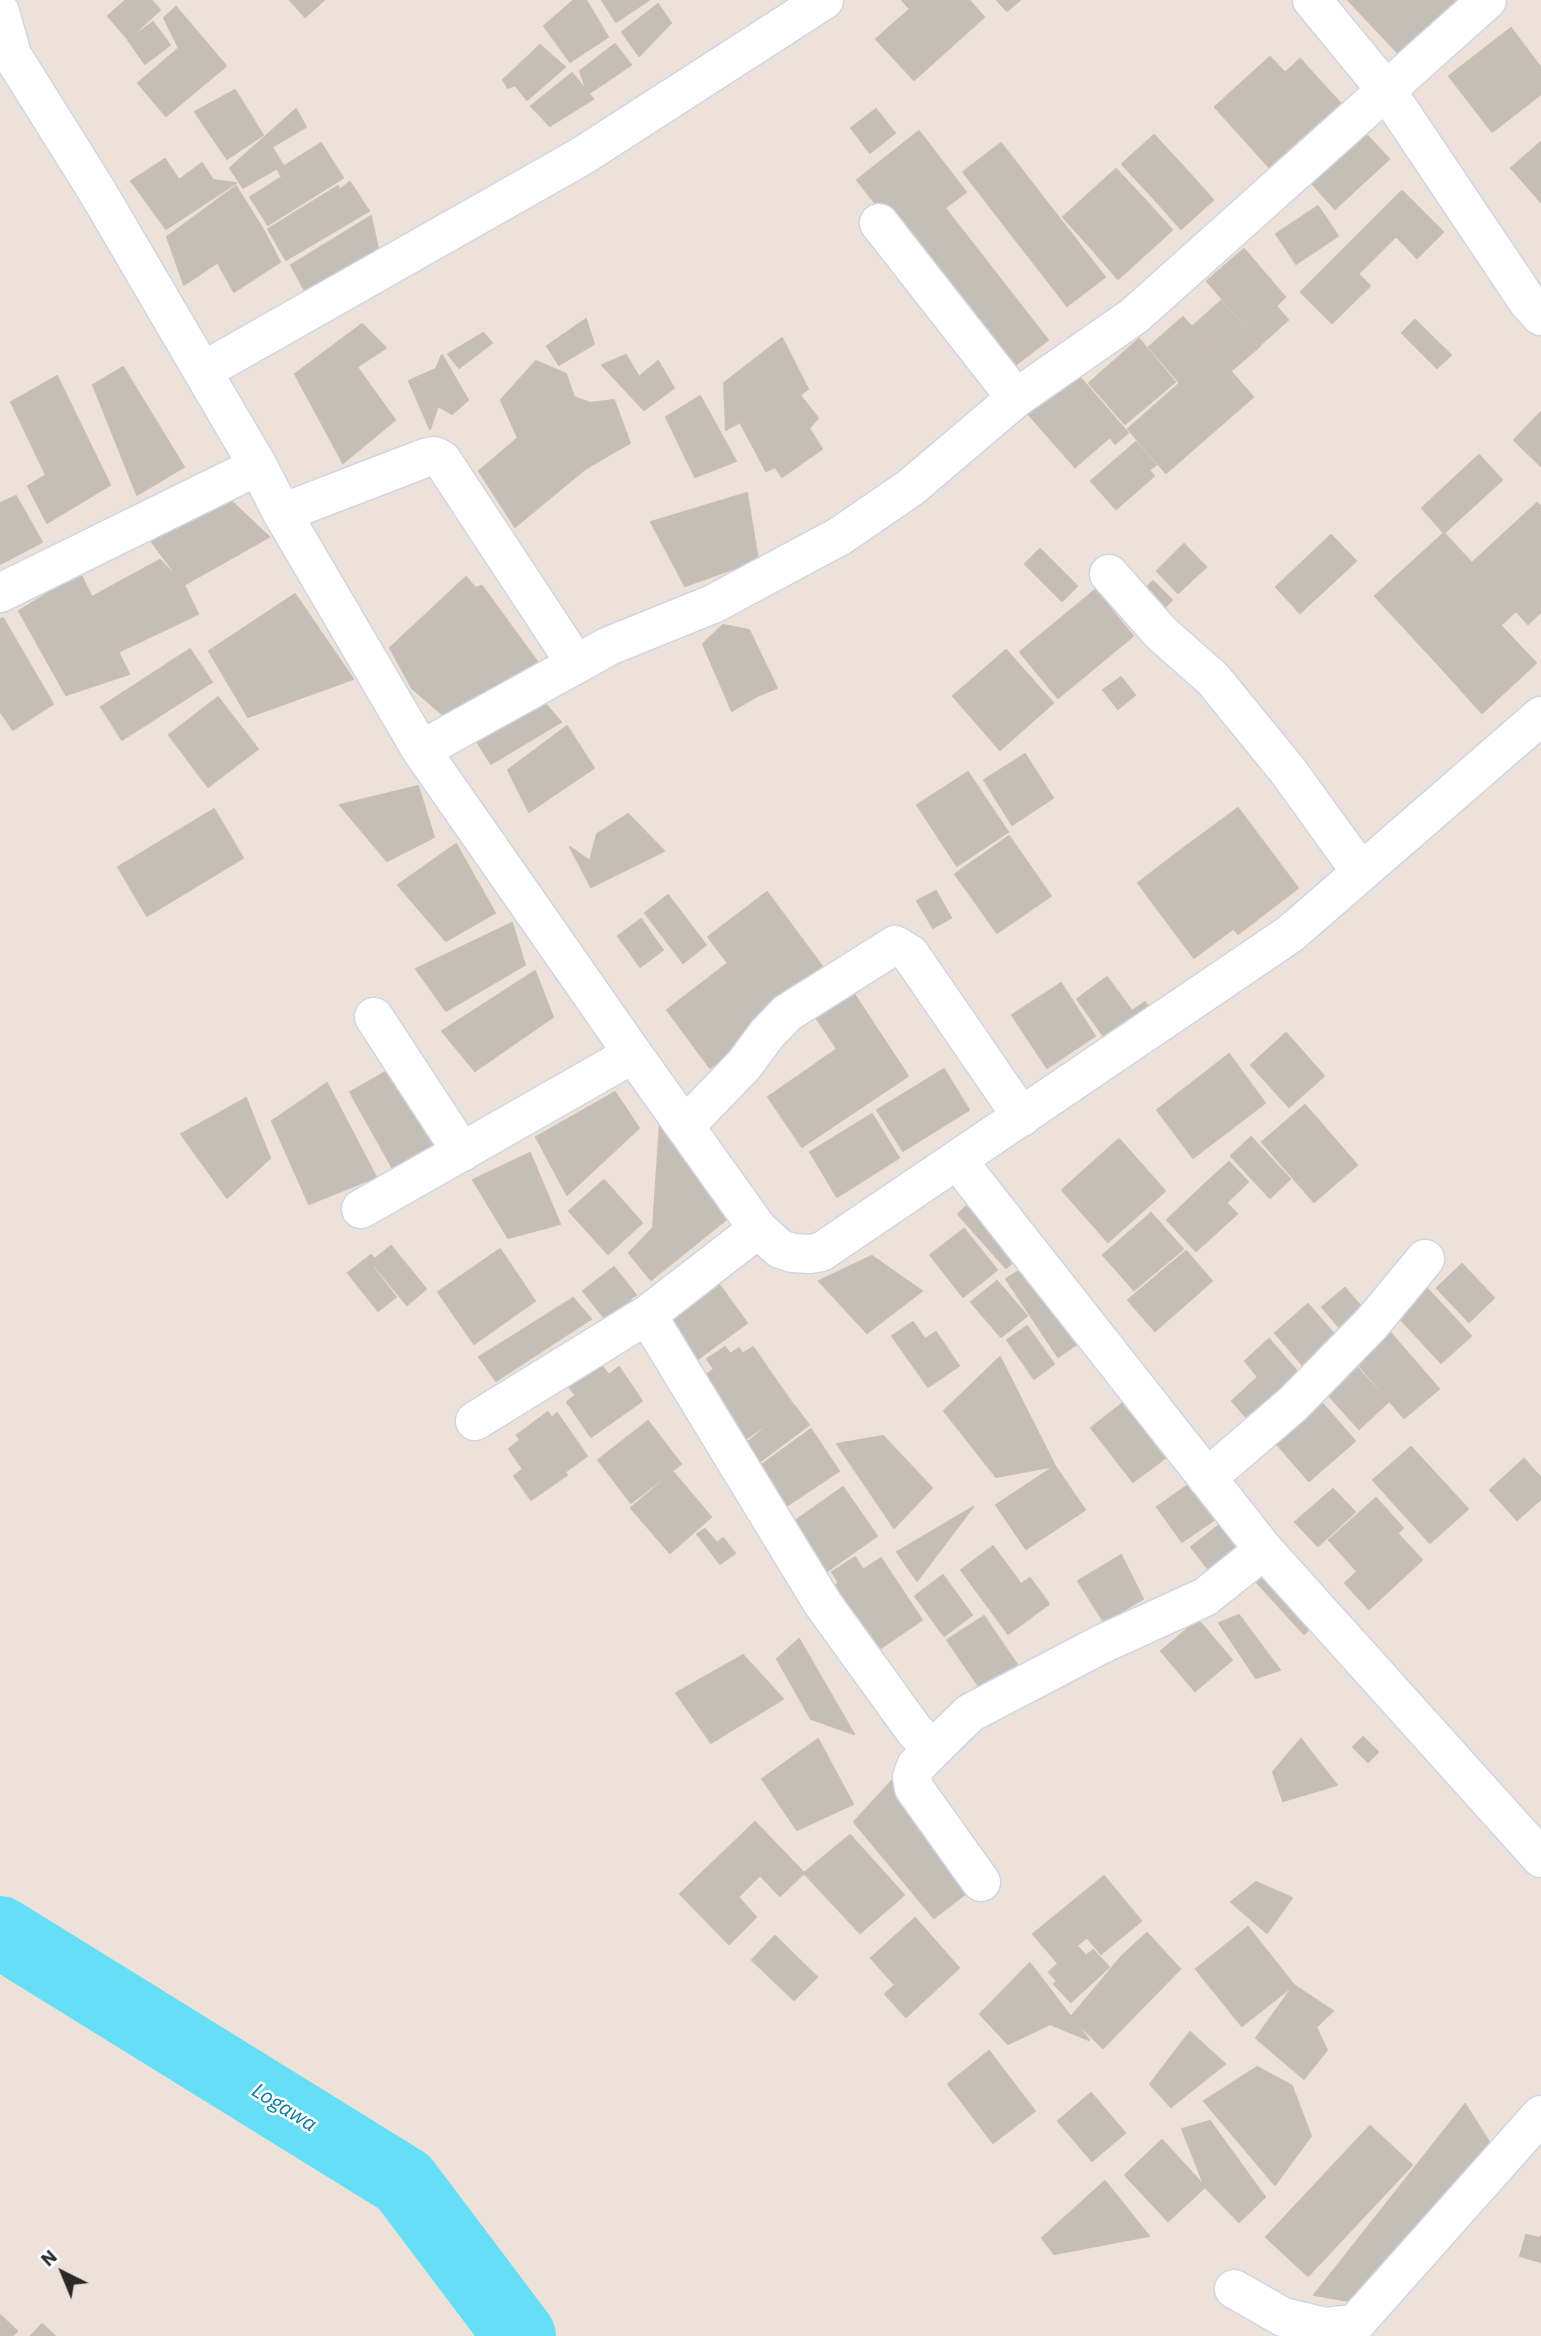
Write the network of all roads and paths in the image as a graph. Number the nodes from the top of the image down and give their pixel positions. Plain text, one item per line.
1 (824, 0) edge
2 (1312, 0) edge
3 (1488, 0) edge
4 (0, 12) edge
5 (6, 59) edge
6 (1386, 90) junction
7 (879, 223) dead end
8 (1541, 316) edge
9 (203, 371) junction
10 (1016, 398) junction
11 (258, 466) junction
12 (282, 513) junction
13 (1109, 574) dead end
14 (0, 593) edge
15 (576, 664) junction
16 (1541, 716) edge
17 (421, 750) junction
18 (1361, 872) junction
19 (374, 1017) dead end
20 (633, 1054) junction
21 (1022, 1116) junction
22 (685, 1126) junction
23 (462, 1152) junction
24 (957, 1160) junction
25 (361, 1209) dead end
26 (758, 1229) junction
27 (1425, 1259) dead end
28 (647, 1315) junction
29 (475, 1421) dead end
30 (1208, 1478) junction
31 (1264, 1550) junction
32 (932, 1750) junction
33 (1541, 1858) edge
34 (981, 1882) dead end
35 (1541, 2115) edge
36 (1234, 2289) dead end

1 - 9 street
2 - 6 street
3 - 6 street
4 - 5 street
5 - 9 street
6 - 8 street
6 - 10 street
7 - 10 street
9 - 11 street
10 - 15 street
11 - 12 street
11 - 14 street
12 - 15 street
12 - 17 street
13 - 18 street
15 - 17 street
16 - 18 street
17 - 20 street
18 - 21 street
19 - 23 street
20 - 22 street
20 - 23 street
21 - 22 street
21 - 24 street
22 - 26 street
23 - 25 street
24 - 26 street
24 - 30 street
26 - 28 street
27 - 30 street
28 - 29 street
28 - 32 street
30 - 31 street
31 - 32 street
31 - 33 street
32 - 34 street
35 - 36 street

